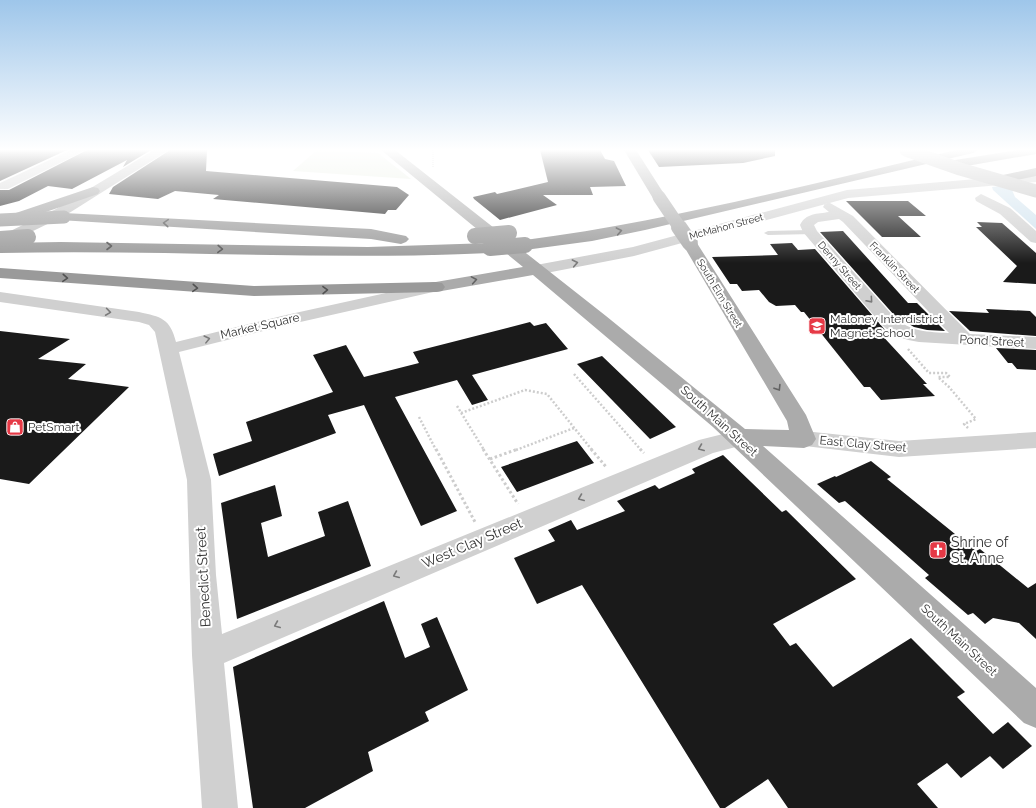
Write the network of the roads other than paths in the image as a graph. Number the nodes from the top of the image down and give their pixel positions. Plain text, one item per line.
1 (99, 188) edge
2 (434, 188) edge
3 (653, 188) edge
4 (808, 188) edge
5 (910, 188) edge
6 (1025, 188) edge
7 (93, 191) junction
8 (1036, 191) edge
9 (980, 198) dead end
10 (68, 201) junction
11 (819, 201) junction
12 (679, 204) dead end
13 (651, 211) dead end
14 (842, 214) junction
15 (0, 221) edge
16 (0, 231) edge
17 (810, 232) junction
18 (768, 233) dead end
19 (519, 236) junction
20 (401, 239) junction
21 (1036, 239) edge
22 (0, 240) edge
23 (0, 248) edge
24 (446, 251) junction
25 (0, 262) edge
26 (536, 270) junction
27 (0, 272) edge
28 (436, 287) junction
29 (0, 297) edge
30 (901, 332) joint
31 (966, 340) junction
32 (1036, 344) edge
33 (169, 349) junction
34 (739, 438) junction
35 (804, 439) junction
36 (1036, 440) edge
37 (207, 655) junction
38 (1036, 711) edge
39 (220, 808) edge

1 - 7 main road
2 - 26 main road, South Main Street
3 -> 35 main road, South Elm Street, bridge
19 -> 4 highway
5 - 11 street, McMahon Street
6 - 8 main road, bridge
7 - 10 highway
7 - 22 main road
9 - 21 street
10 - 15 highway
10 - 16 highway
11 - 14 street, Franklin Street
26 -> 11 street, McMahon Street
12 - 13 highway
14 - 17 street, Denny Street
14 - 31 street, Franklin Street
20 -> 15 highway, bridge
17 - 18 lane
17 -> 30 street, Denny Street
19 - 20 highway, bridge
19 - 24 highway, bridge
20 - 22 highway, bridge
23 -> 24 highway
24 - 25 highway
28 -> 26 main road, Market Square
26 - 34 main road, South Main Street
27 -> 28 highway
33 -> 28 street, Market Square
29 -> 33 street
30 - 31 street, Pond Street
31 - 32 street, Pond Street
33 - 37 street, Benedict Street
34 - 35 main road, East Clay Street
34 -> 37 street, West Clay Street
34 - 38 main road, South Main Street
35 - 36 street, East Clay Street
37 - 39 street, Benedict Street

